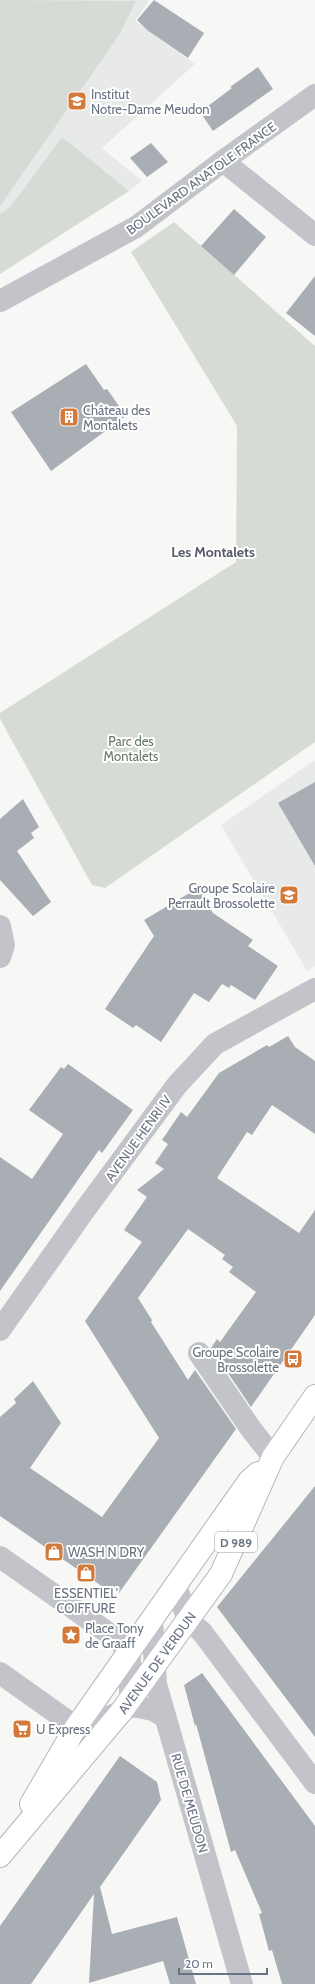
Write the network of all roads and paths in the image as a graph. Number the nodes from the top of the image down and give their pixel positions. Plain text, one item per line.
1 (315, 95) edge
2 (223, 161) junction
3 (315, 235) edge
4 (0, 301) edge
5 (0, 926) edge
6 (0, 957) edge
7 (315, 989) edge
8 (0, 1330) edge
9 (199, 1353) dead end
10 (315, 1396) edge
11 (273, 1457) junction
12 (0, 1558) edge
13 (176, 1586) junction
14 (152, 1620) junction
15 (188, 1620) junction
16 (130, 1650) junction
17 (155, 1665) junction
18 (0, 1673) edge
19 (125, 1706) junction
20 (165, 1717) junction
21 (76, 1727) junction
22 (315, 1783) edge
23 (3, 1851) edge
24 (242, 1984) edge

1 - 2 street, BOULEVARD ANATOLE FRANCE
2 - 3 street
2 - 4 street, BOULEVARD ANATOLE FRANCE
5 - 6 street
7 - 8 street, AVENUE HENRI IV
9 - 11 street
10 - 11 main road, AVENUE DE VERDUN / D 989
11 - 13 main road, AVENUE DE VERDUN / D 989
11 - 15 main road, AVENUE DE VERDUN / D 989
12 - 16 street
13 - 14 main road, AVENUE DE VERDUN / D 989
13 - 15 street
14 - 16 main road, AVENUE DE VERDUN / D 989
14 - 17 street, RUE DE MEUDON
15 - 17 main road, AVENUE DE VERDUN / D 989
15 - 22 street
16 - 19 street
16 - 21 main road, AVENUE DE VERDUN / D 989
17 - 19 main road, AVENUE DE VERDUN / D 989
17 - 20 street, RUE DE MEUDON
18 - 21 street
19 - 20 street
19 - 21 street
19 - 23 main road, AVENUE DE VERDUN / D 989
20 - 24 street, RUE DE MEUDON
21 - 23 main road, AVENUE DE VERDUN / D 989

